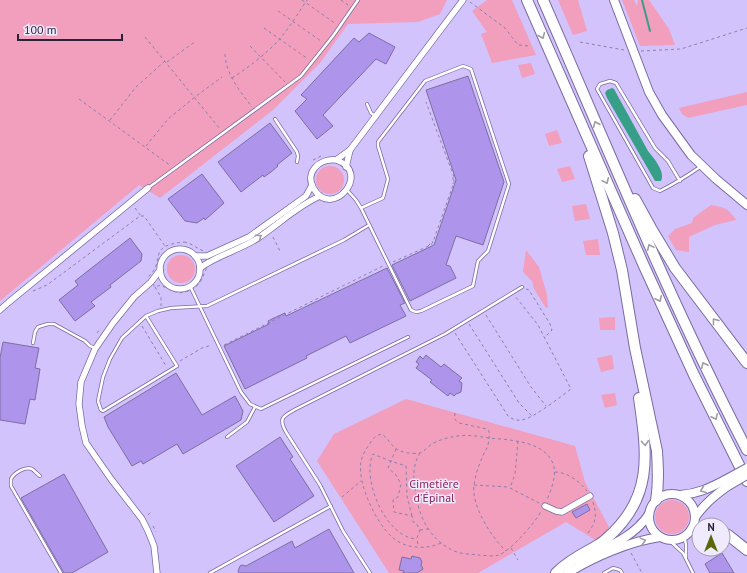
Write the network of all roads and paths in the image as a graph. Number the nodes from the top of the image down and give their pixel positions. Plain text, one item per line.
1 (302, 0) edge
2 (307, 0) edge
3 (341, 0) edge
4 (358, 0) edge
5 (527, 0) edge
6 (542, 0) edge
7 (614, 0) edge
8 (469, 1) edge
9 (305, 2) junction
10 (465, 2) edge
11 (352, 8) junction
12 (278, 11) dead end
13 (293, 22) junction
14 (340, 26) junction
15 (264, 28) dead end
16 (747, 28) edge
17 (145, 37) dead end
18 (280, 39) junction
19 (196, 41) dead end
20 (326, 44) junction
21 (250, 46) dead end
22 (529, 46) dead end
23 (681, 49) dead end
24 (225, 54) dead end
25 (260, 57) junction
26 (166, 62) junction
27 (312, 62) junction
28 (222, 77) dead end
29 (232, 78) junction
30 (288, 85) junction
31 (194, 97) junction
32 (79, 99) dead end
33 (426, 102) dead end
34 (367, 104) dead end
35 (254, 110) junction
36 (375, 116) junction
37 (275, 119) dead end
38 (109, 120) junction
39 (579, 120) junction
40 (223, 133) junction
41 (145, 146) junction
42 (350, 150) junction
43 (324, 155) dead end
44 (336, 160) junction
45 (312, 161) dead end
46 (297, 162) dead end
47 (702, 166) junction
48 (346, 167) junction
49 (174, 169) junction
50 (617, 172) junction
51 (680, 180) junction
52 (312, 185) junction
53 (148, 188) joint
54 (347, 190) junction
55 (320, 196) junction
56 (130, 203) junction
57 (747, 205) edge
58 (361, 208) junction
59 (142, 216) junction
60 (369, 225) junction
61 (272, 234) dead end
62 (165, 246) junction
63 (280, 251) dead end
64 (195, 256) junction
65 (207, 258) junction
66 (388, 264) junction
67 (200, 268) junction
68 (380, 268) dead end
69 (160, 270) junction
70 (165, 281) junction
71 (153, 285) junction
72 (191, 287) junction
73 (522, 287) joint
74 (31, 292) dead end
75 (512, 293) junction
76 (200, 306) junction
77 (0, 310) edge
78 (161, 310) junction
79 (483, 311) junction
80 (146, 316) junction
81 (467, 321) junction
82 (142, 326) dead end
83 (452, 329) junction
84 (408, 337) dead end
85 (544, 339) junction
86 (33, 343) dead end
87 (219, 347) junction
88 (95, 348) junction
89 (635, 348) junction
90 (747, 364) edge
91 (169, 371) junction
92 (546, 406) junction
93 (255, 407) junction
94 (455, 413) dead end
95 (532, 416) junction
96 (227, 436) dead end
97 (489, 438) junction
98 (518, 441) junction
99 (396, 449) junction
100 (747, 450) edge
101 (420, 453) junction
102 (390, 461) junction
103 (747, 468) edge
104 (747, 475) edge
105 (40, 476) dead end
106 (361, 480) junction
107 (747, 481) edge
108 (726, 483) junction
109 (474, 485) junction
110 (510, 488) junction
111 (680, 495) junction
112 (590, 496) dead end
113 (342, 497) dead end
114 (656, 500) junction
115 (331, 506) junction
116 (544, 506) junction
117 (649, 514) junction
118 (412, 516) junction
119 (696, 516) joint
120 (428, 529) junction
121 (420, 530) junction
122 (691, 533) edge
123 (660, 537) junction
124 (684, 537) junction
125 (731, 537) edge
126 (417, 539) junction
127 (670, 540) junction
128 (441, 543) junction
129 (626, 545) junction
130 (418, 547) junction
131 (511, 547) junction
132 (747, 550) edge
133 (506, 551) junction
134 (518, 560) dead end
135 (686, 560) junction
136 (156, 572) edge
137 (61, 573) edge
138 (210, 573) edge
139 (370, 573) edge
140 (556, 573) edge
141 (568, 573) edge
142 (604, 573) edge
143 (622, 573) edge
144 (642, 573) edge
145 (693, 573) edge

1 - 9 path
2 - 9 path
3 - 11 path
4 - 11 lane
5 -> 39 highway
50 -> 6 highway
7 - 47 main road
8 - 10 path
8 - 22 path
9 - 13 path
9 - 14 path
10 - 36 street
11 - 14 lane
12 - 13 path
13 - 18 path
13 - 20 path
14 - 20 lane
15 - 18 path
16 - 23 path
17 - 26 path
18 - 25 path
18 - 27 path
19 - 26 path
20 - 27 lane
21 - 25 path
24 - 29 path
25 - 29 path
25 - 30 path
26 - 31 path
26 - 38 path
27 - 30 lane
28 - 31 path
29 - 35 path
30 - 35 lane
31 - 40 path
31 - 41 path
32 - 38 path
33 - 66 path
34 - 36 lane
35 - 40 lane
36 - 42 street
37 - 46 lane
38 - 41 path
39 - 89 highway
39 -> 107 highway
40 - 49 lane
41 - 49 path
42 - 44 street
42 - 48 street
43 - 45 path
44 - 48 street
44 - 52 street
47 - 51 lane
47 - 57 main road
48 - 54 street
49 - 53 lane
90 -> 50 highway
100 -> 50 highway
51 - 51 lane
52 - 55 street
52 - 65 street
53 - 56 street
54 - 55 street
54 - 58 lane
65 -> 55 street
56 - 59 path
56 - 77 street
58 - 60 lane
58 - 66 lane
59 - 62 path
59 - 74 path
60 - 66 lane
60 - 76 lane
61 - 63 path
62 - 65 path
62 - 71 path
64 - 65 street
64 - 67 street
64 - 69 street
65 - 67 street
65 - 72 path
67 - 72 street
68 - 87 path
69 - 70 street
69 - 71 street
70 - 71 street
70 - 72 street
71 - 72 path
71 - 78 path
71 - 88 street
72 - 76 lane
73 - 75 lane
73 - 85 path
75 - 79 lane
75 - 85 path
76 - 78 lane
76 - 87 lane
78 - 80 lane
79 - 81 lane
79 - 92 path
80 - 91 lane
80 - 91 lane
81 - 83 lane
81 - 95 path
82 - 91 path
83 - 95 path
83 - 115 lane
84 - 93 lane
85 - 92 path
86 - 88 lane
87 - 93 lane
88 - 136 street
89 - 114 highway
89 -> 140 highway
92 - 95 path
93 - 96 lane
94 - 97 path
97 - 98 path
97 - 101 path
97 - 109 path
98 - 110 path
98 - 116 path
99 - 101 path
99 - 102 path
99 - 106 path
101 - 120 path
102 - 118 path
102 - 118 path
102 - 126 path
103 - 108 main road, bridge
104 - 108 main road, bridge
105 - 137 lane
106 - 113 path
106 - 130 path
108 -> 111 main road
108 - 119 main road
109 - 110 path
109 - 133 path
110 - 116 path
111 - 114 main road
111 - 119 main road
112 - 116 street
114 - 117 main road
115 - 138 lane
115 - 139 lane
116 - 131 path
117 - 123 main road
117 - 140 main road
118 - 121 path
120 - 121 path
120 - 128 path
121 - 126 path
122 - 124 main road
123 - 127 main road
129 -> 123 main road
124 - 127 main road
124 - 135 lane
125 - 132 highway
126 - 130 path
127 - 135 lane
128 - 130 path
128 - 133 path
129 - 141 main road
129 - 144 path
131 - 133 path
131 - 134 path
135 - 145 lane
142 - 143 lane

